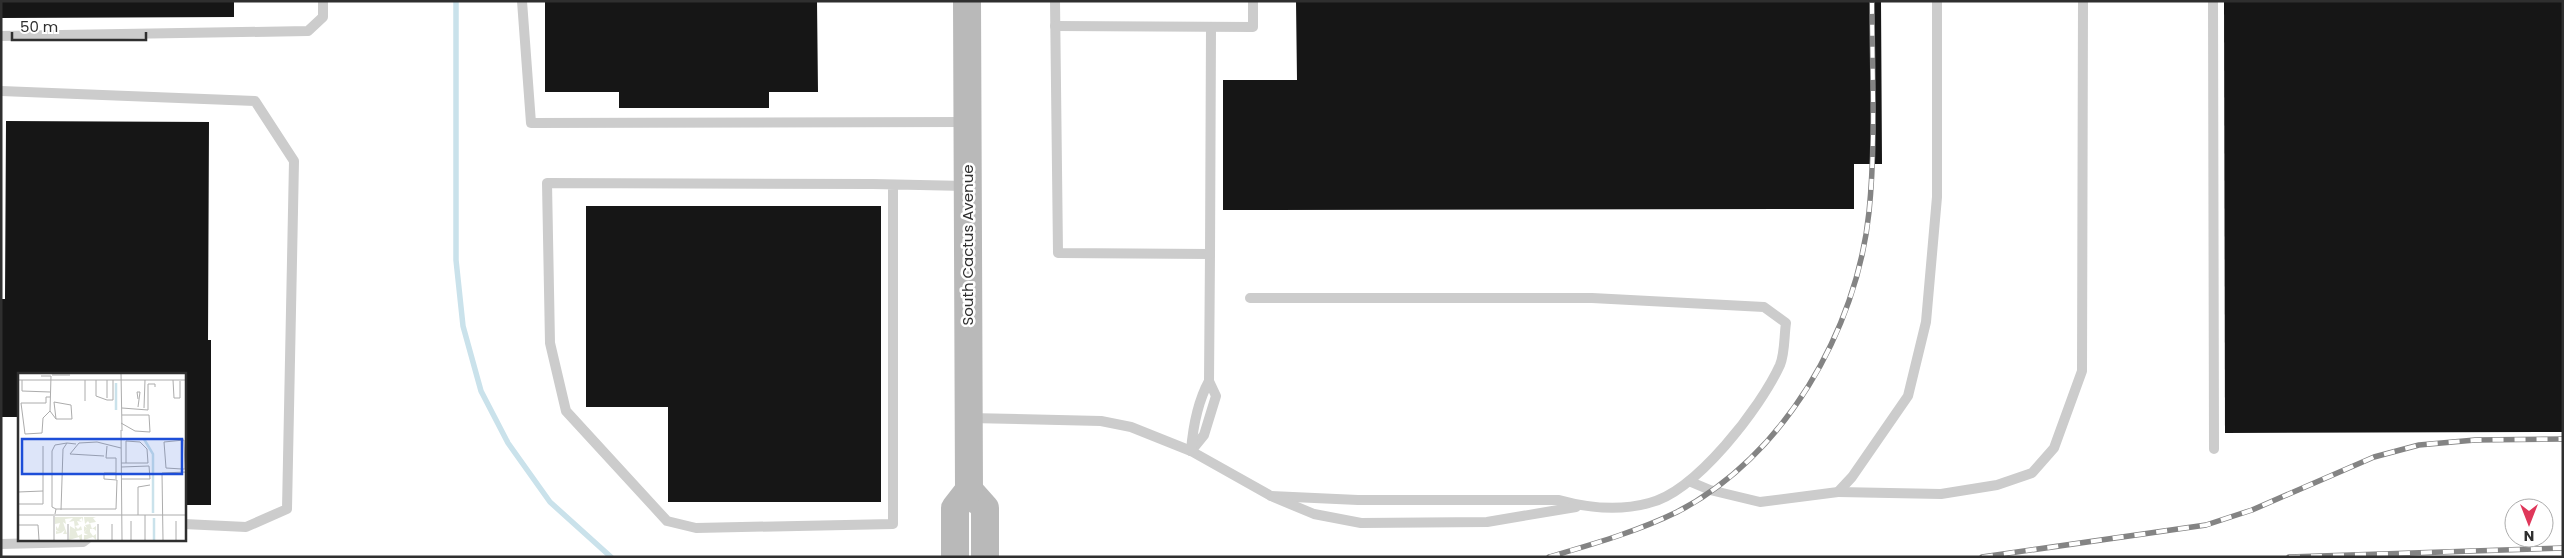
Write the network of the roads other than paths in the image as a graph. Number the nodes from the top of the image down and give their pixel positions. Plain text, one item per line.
1 (323, 1) edge
2 (522, 1) edge
3 (967, 1) edge
4 (1055, 1) edge
5 (1253, 1) edge
6 (1937, 1) edge
7 (2082, 1) edge
8 (2213, 1) edge
9 (1055, 26) junction
10 (1211, 27) junction
11 (1, 36) edge
12 (1, 91) edge
13 (967, 122) junction
14 (893, 185) junction
15 (967, 186) junction
16 (1210, 254) junction
17 (1250, 298) dead end
18 (1209, 381) junction
19 (968, 418) junction
20 (2214, 449) dead end
21 (1191, 451) junction
22 (1690, 482) junction
23 (969, 490) junction
24 (1838, 492) junction
25 (1272, 496) junction
26 (1581, 506) junction
27 (185, 524) edge
28 (86, 540) edge
29 (1, 544) edge
30 (955, 557) edge
31 (985, 557) edge

1 - 11 lane
2 - 13 lane
3 - 13 main road, South Cactus Avenue
4 - 9 lane
5 - 10 lane
6 - 24 lane
7 - 24 lane
8 - 20 lane
9 - 10 lane
9 - 16 lane
10 - 16 lane
12 - 27 lane
13 - 15 main road, South Cactus Avenue
14 - 14 lane
14 - 15 lane
15 - 19 main road, South Cactus Avenue
16 - 18 lane
17 - 22 lane
18 - 21 lane
18 - 21 lane
19 - 21 lane
19 - 23 main road, South Cactus Avenue
21 - 25 lane
22 - 24 lane
22 - 26 lane
23 - 30 main road
23 - 31 main road
25 - 26 lane
25 - 26 lane
28 - 29 lane

